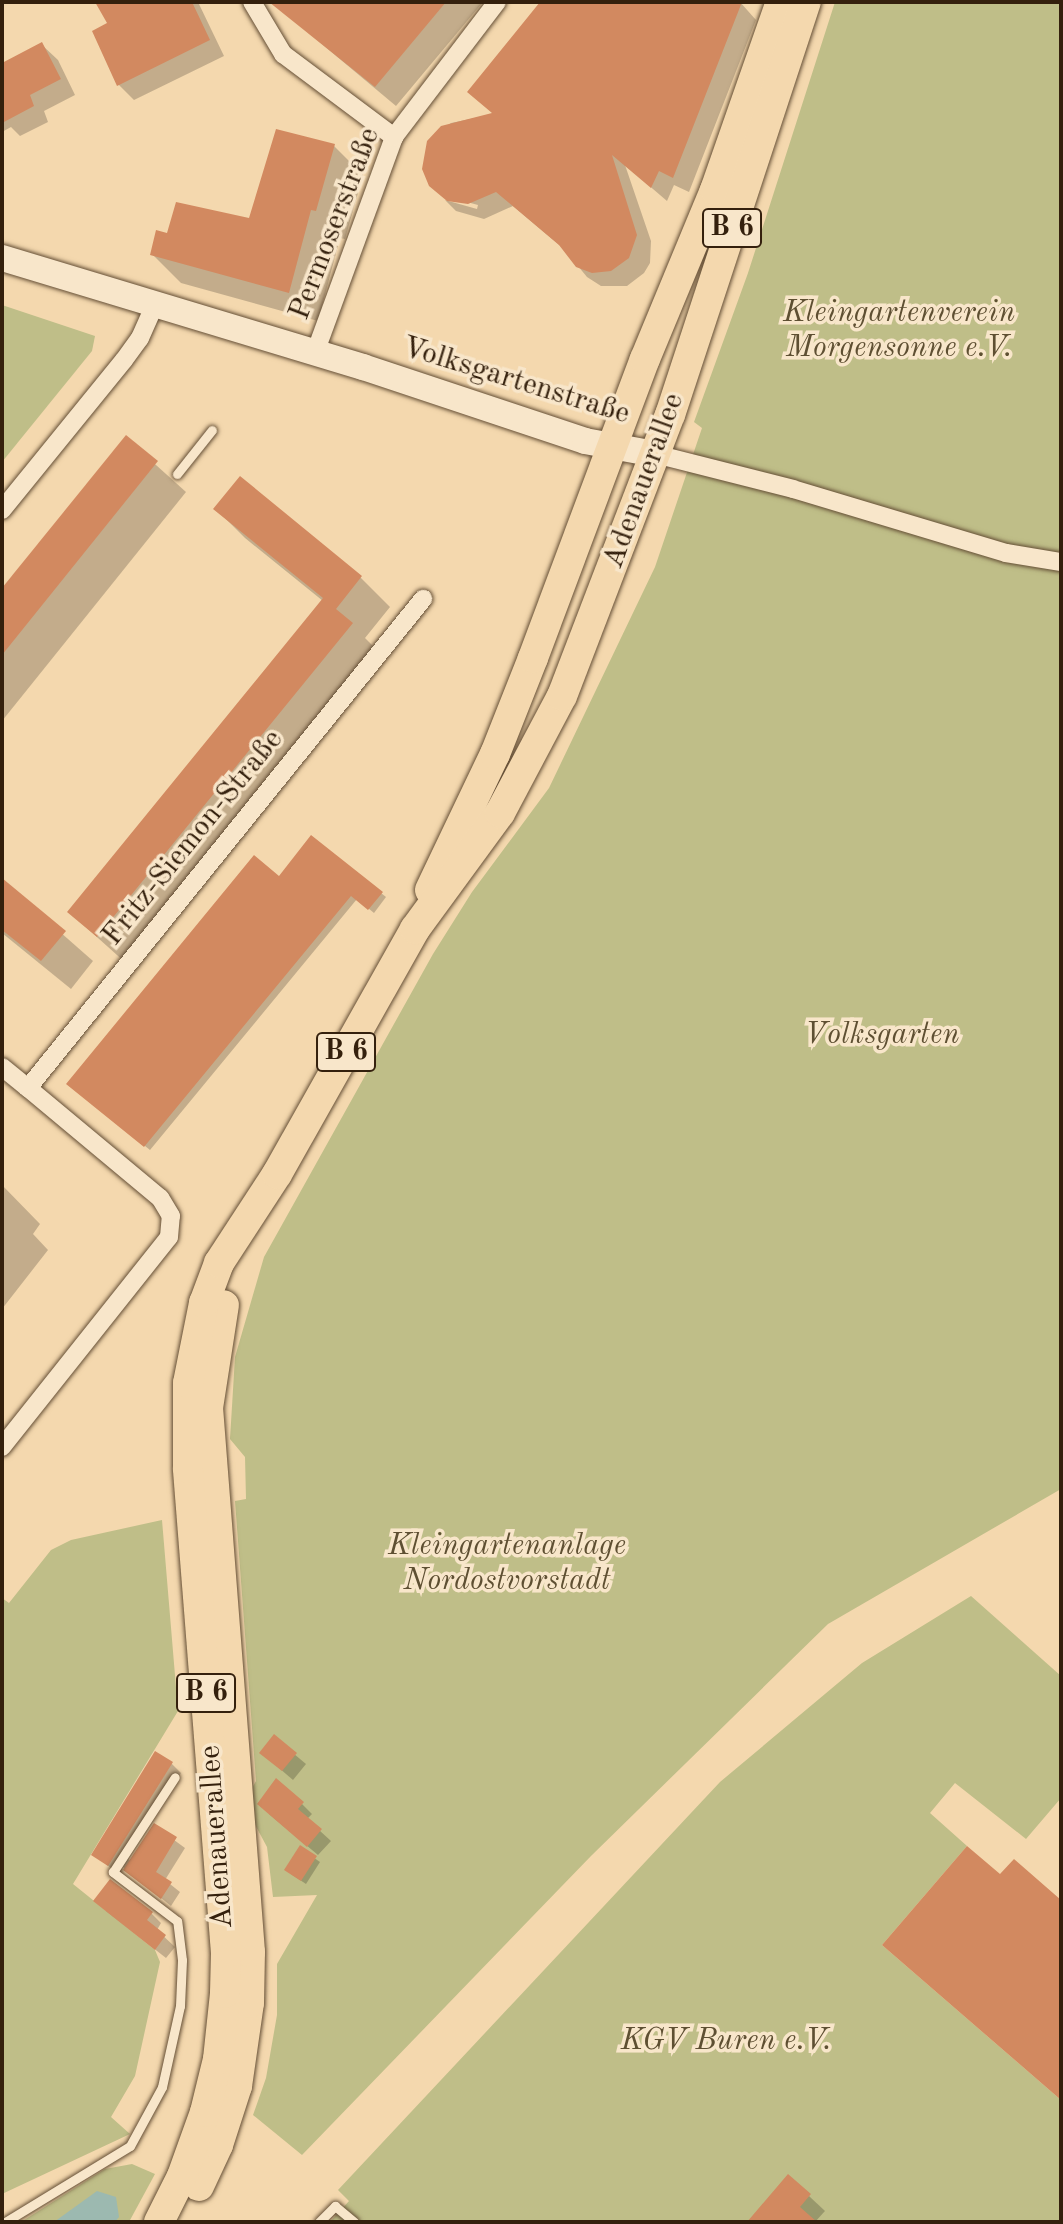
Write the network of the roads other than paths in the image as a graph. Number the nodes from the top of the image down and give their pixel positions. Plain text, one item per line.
1 (252, 2) edge
2 (497, 2) edge
3 (781, 2) edge
4 (806, 2) edge
5 (394, 137) junction
6 (2, 258) edge
7 (155, 304) junction
8 (315, 353) junction
9 (212, 430) dead end
10 (613, 447) junction
11 (655, 454) junction
12 (177, 474) dead end
13 (2, 510) edge
14 (1061, 562) edge
15 (423, 599) dead end
16 (415, 929) junction
17 (2, 1067) edge
18 (28, 1088) junction
19 (277, 1174) junction
20 (2, 1447) edge
21 (175, 1777) dead end
22 (5, 2222) edge
23 (159, 2222) edge
24 (178, 2222) edge
25 (319, 2222) edge
26 (354, 2222) edge

1 - 5 street
2 - 5 street, Permoserstraße
3 - 10 main road, Adenauerallee / B 6
4 - 11 main road, Adenauerallee / B 6
5 - 8 street, Permoserstraße
6 - 7 main road, Volksgartenstraße
7 - 8 main road, Volksgartenstraße
7 - 13 street
8 - 10 main road, Volksgartenstraße
9 - 12 lane
10 - 11 main road, Volksgartenstraße
10 - 16 main road, Adenauerallee / B 6
11 - 14 street, Volksgartenstraße
11 - 16 main road, Adenauerallee / B 6
15 - 18 street, Fritz-Siemon-Straße
16 - 19 main road, Adenauerallee / B 6
17 - 18 street
18 - 20 street
19 - 23 main road, Adenauerallee / B 6
19 - 24 main road, Adenauerallee / B 6
21 - 22 lane
25 - 26 lane

